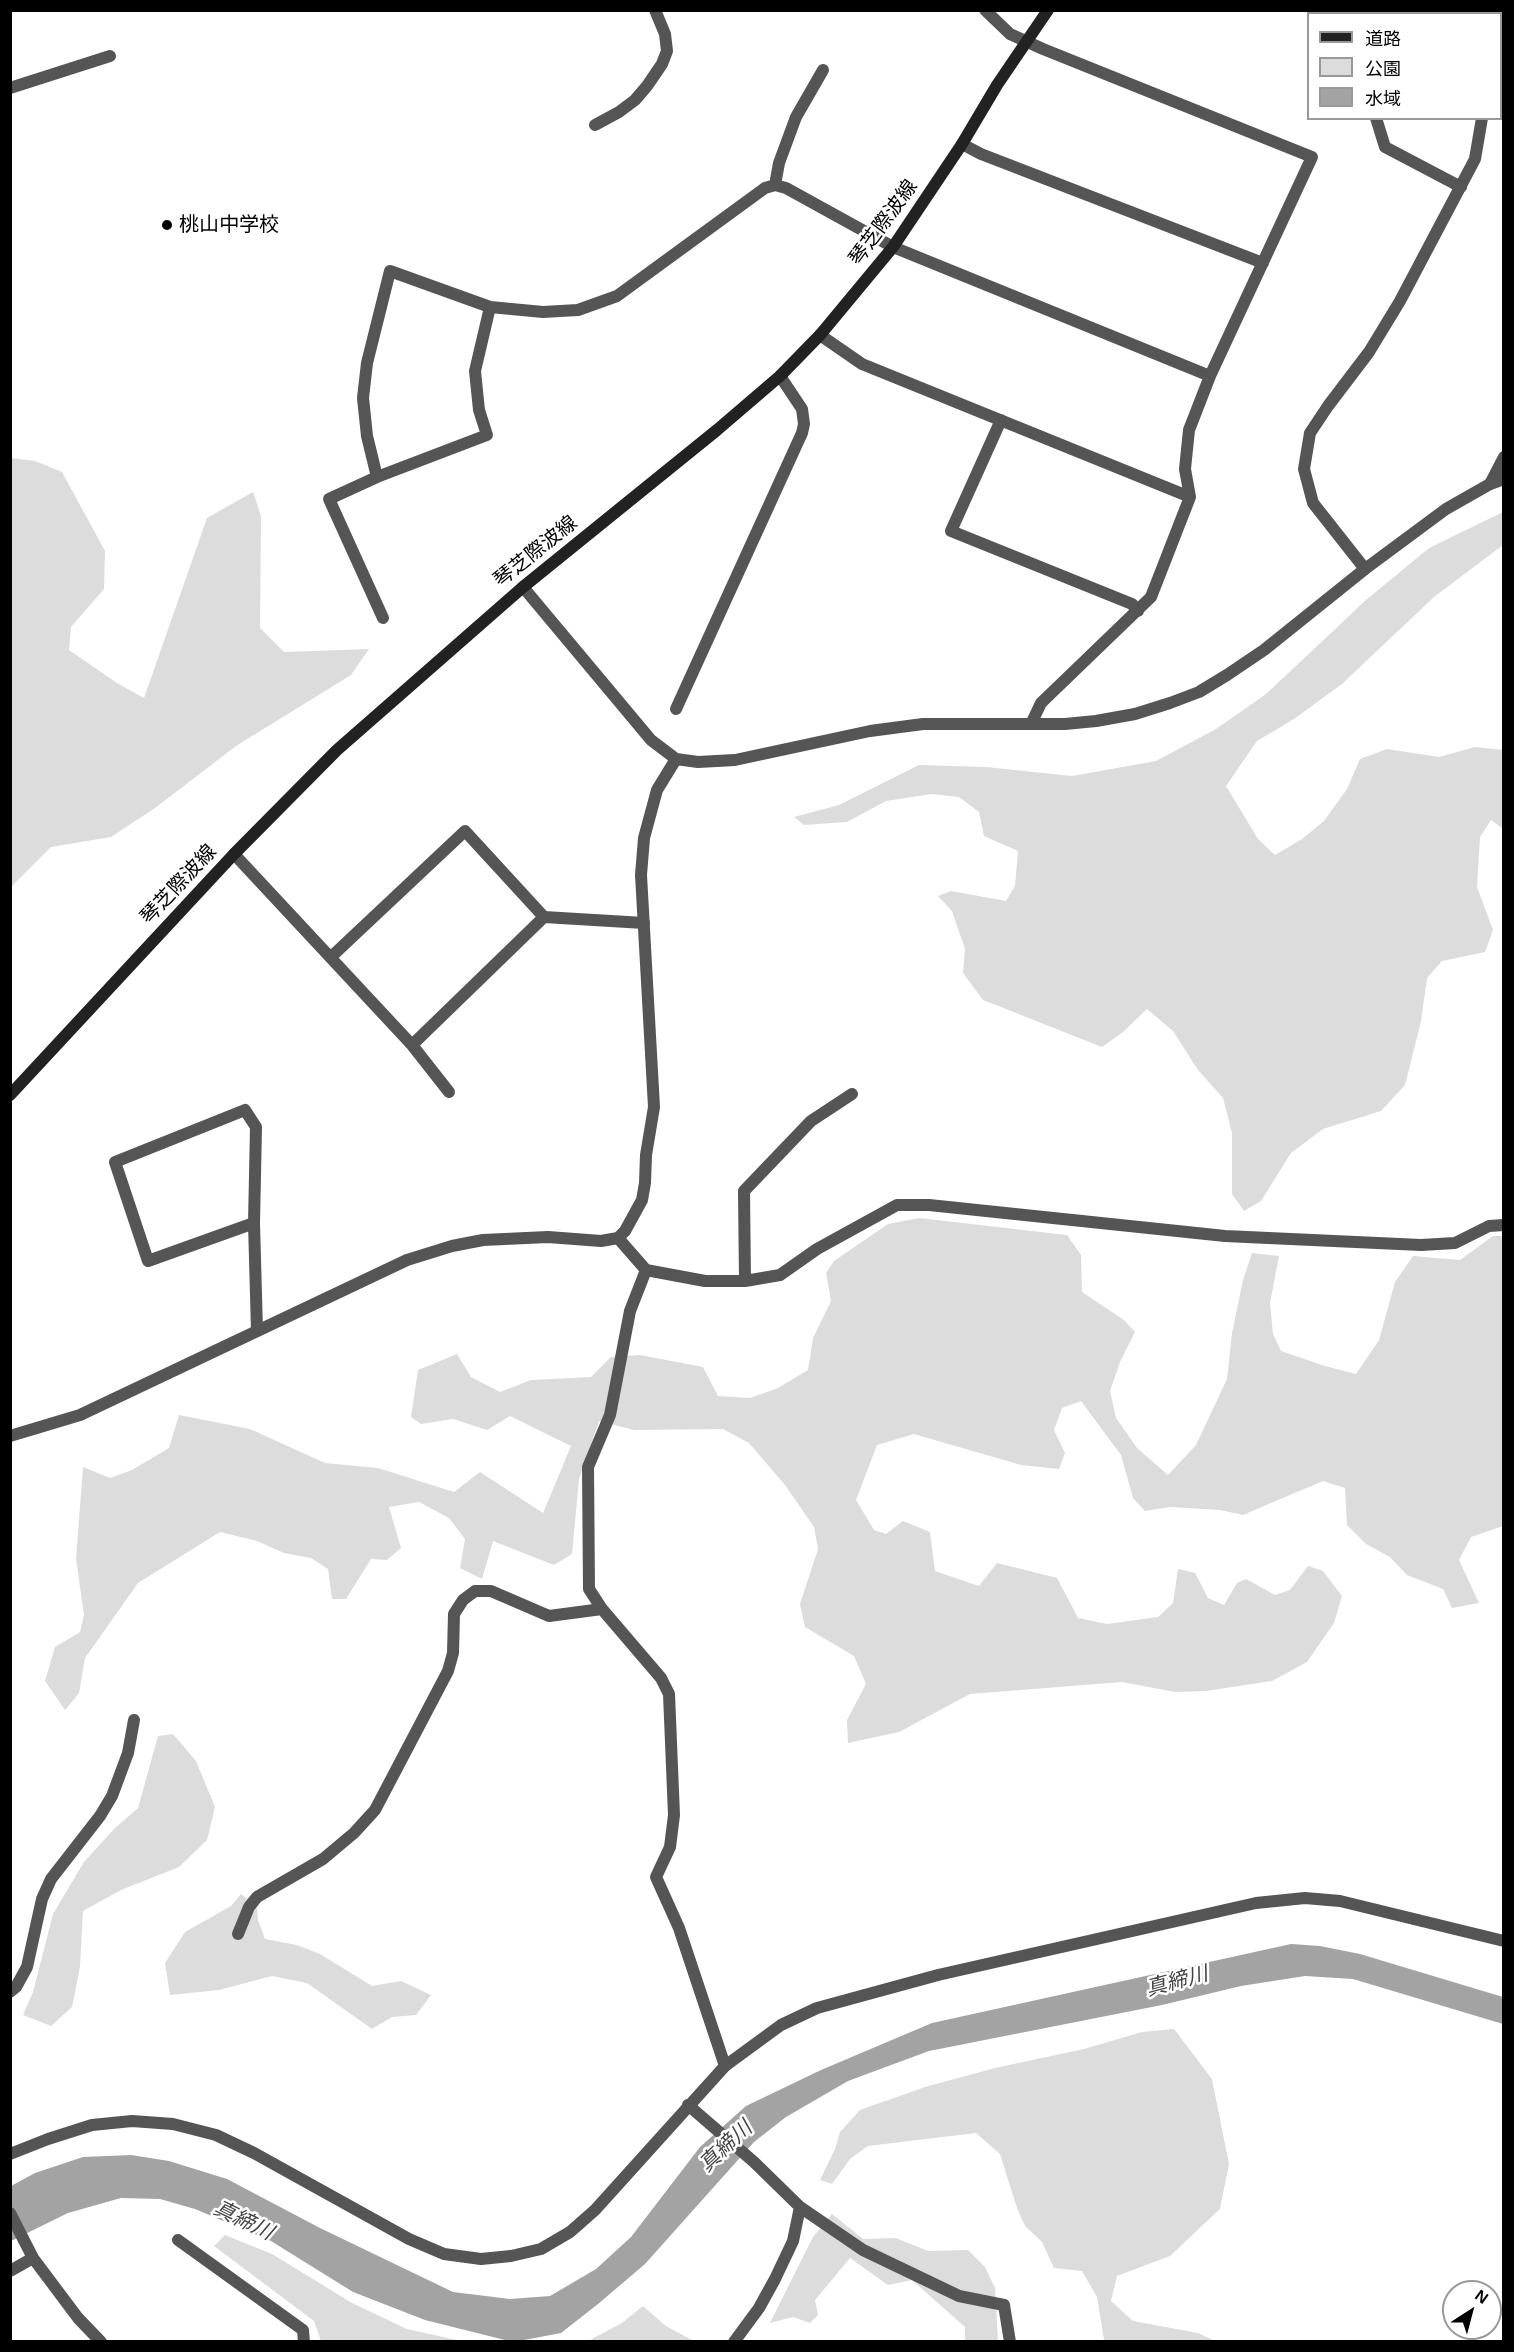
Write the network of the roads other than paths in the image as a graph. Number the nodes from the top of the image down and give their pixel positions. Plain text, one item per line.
1 (655, 10) edge
2 (985, 10) edge
3 (1048, 10) edge
4 (1026, 41) junction
5 (110, 56) dead end
6 (823, 70) dead end
7 (10, 88) edge
8 (1377, 120) edge
9 (1482, 120) edge
10 (596, 126) dead end
11 (962, 144) junction
12 (776, 185) junction
13 (1461, 187) junction
14 (893, 247) junction
15 (1263, 263) junction
16 (490, 307) junction
17 (820, 335) junction
18 (780, 376) junction
19 (1210, 376) junction
20 (1001, 420) junction
21 (1503, 458) edge
22 (377, 477) junction
23 (1503, 479) edge
24 (1490, 484) junction
25 (1190, 497) junction
26 (1365, 569) junction
27 (522, 587) junction
28 (1138, 611) junction
29 (383, 618) dead end
30 (676, 709) dead end
31 (1031, 724) junction
32 (676, 759) junction
33 (234, 854) junction
34 (544, 917) junction
35 (644, 923) junction
36 (332, 957) junction
37 (412, 1045) junction
38 (449, 1092) dead end
39 (852, 1094) dead end
40 (10, 1095) edge
41 (254, 1223) junction
42 (1503, 1225) edge
43 (618, 1238) junction
44 (646, 1270) junction
45 (745, 1281) junction
46 (257, 1331) junction
47 (10, 1436) edge
48 (602, 1609) junction
49 (134, 1720) dead end
50 (238, 1934) dead end
51 (1503, 1941) edge
52 (10, 1992) edge
53 (725, 2066) junction
54 (688, 2105) junction
55 (10, 2154) edge
56 (800, 2207) junction
57 (10, 2213) edge
58 (178, 2240) dead end
59 (31, 2255) junction
60 (10, 2271) edge
61 (101, 2342) edge
62 (304, 2342) edge
63 (734, 2342) edge
64 (1010, 2342) edge

1 - 10 street
2 - 4 street
3 - 4 main road, 琴芝際波線
4 - 11 main road, 琴芝際波線
4 - 15 street
5 - 7 street
6 - 12 street
8 - 13 street
9 - 13 street
11 - 14 main road, 琴芝際波線
11 - 15 street
12 - 14 street
12 - 16 street
13 - 26 street
14 - 17 main road, 琴芝際波線
14 - 19 street
15 - 19 street
16 - 22 street
16 - 22 street
17 - 18 main road, 琴芝際波線
17 - 20 street
18 - 27 main road, 琴芝際波線
18 - 30 street
19 - 25 street
20 - 25 street
20 - 28 street
21 - 24 street
22 - 29 street
23 - 24 street
24 - 26 street
25 - 28 street
26 - 31 street
27 - 32 street
27 - 33 main road, 琴芝際波線
28 - 31 street
31 - 32 street
32 - 35 street
33 - 36 street
33 - 40 main road, 琴芝際波線
34 - 35 street
34 - 36 street
34 - 37 street
35 - 43 street
36 - 37 street
37 - 38 street
39 - 45 street
41 - 41 street
41 - 46 street
42 - 45 street
43 - 44 street
43 - 46 street
44 - 45 street
44 - 48 street
46 - 47 street
48 - 50 street
48 - 53 street
49 - 52 street
51 - 53 street
53 - 54 street
54 - 55 street
54 - 56 street
56 - 63 street
56 - 64 street
57 - 59 street
58 - 62 street
59 - 60 street
59 - 61 street

